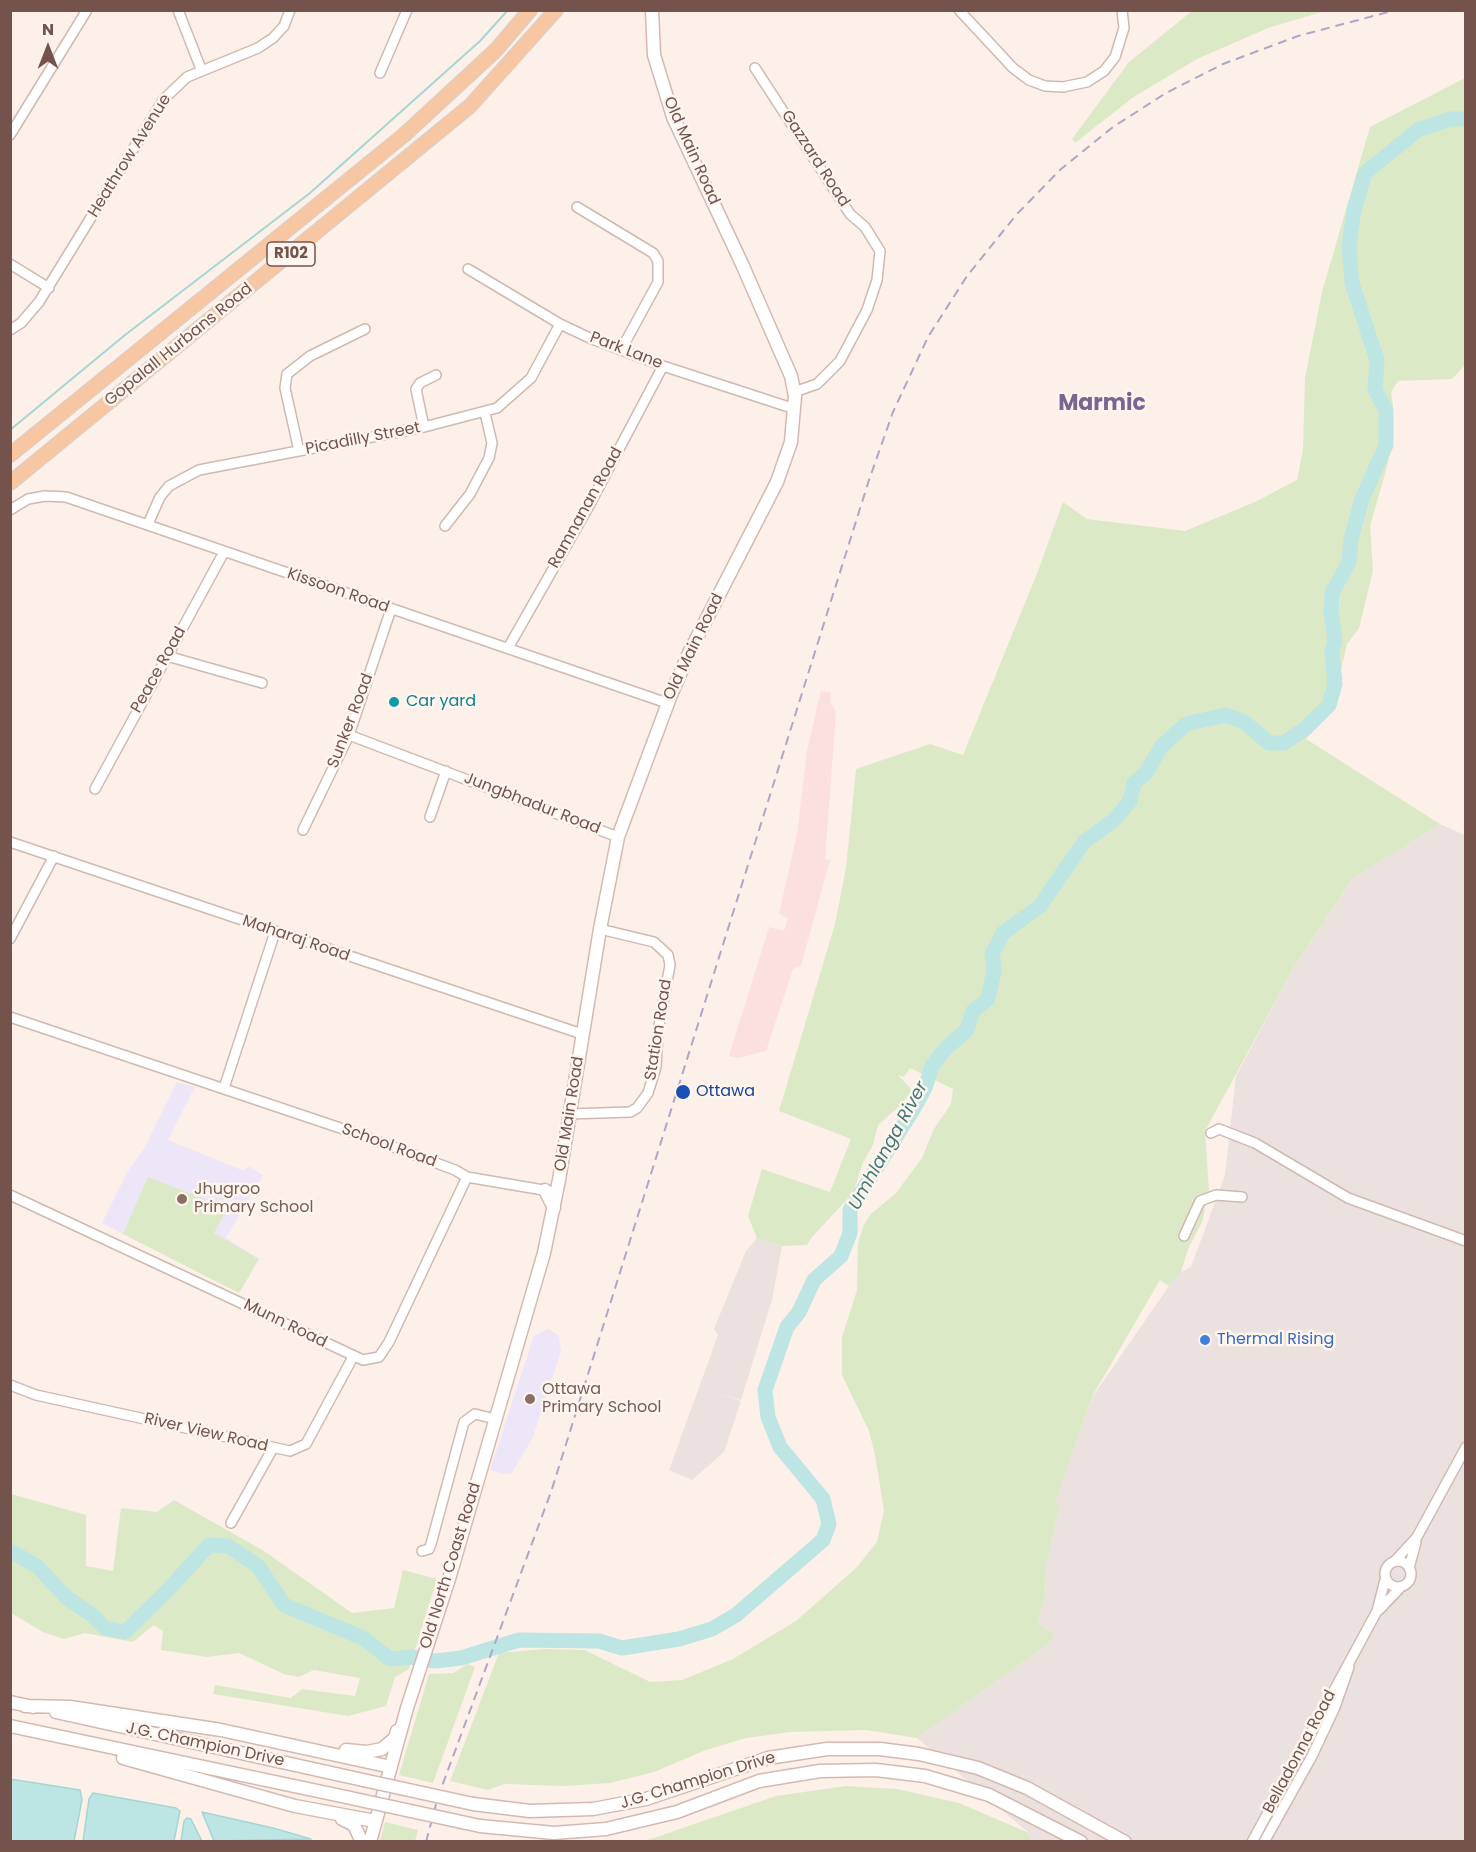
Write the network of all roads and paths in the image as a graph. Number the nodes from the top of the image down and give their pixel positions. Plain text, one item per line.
1 (87, 10) edge
2 (178, 10) edge
3 (290, 10) edge
4 (407, 10) edge
5 (530, 10) edge
6 (556, 10) edge
7 (652, 10) edge
8 (959, 10) edge
9 (1122, 10) edge
10 (755, 68) dead end
11 (201, 69) junction
12 (380, 73) dead end
13 (10, 135) edge
14 (577, 207) dead end
15 (10, 264) edge
16 (468, 268) dead end
17 (49, 288) junction
18 (560, 324) junction
19 (365, 329) dead end
20 (10, 330) edge
21 (621, 350) junction
22 (663, 366) junction
23 (436, 375) dead end
24 (794, 392) junction
25 (795, 409) junction
26 (485, 413) junction
27 (424, 427) junction
28 (299, 451) junction
29 (10, 455) edge
30 (10, 483) edge
31 (10, 510) edge
32 (148, 524) junction
33 (446, 526) dead end
34 (224, 552) junction
35 (391, 609) junction
36 (507, 648) junction
37 (167, 656) junction
38 (262, 683) dead end
39 (667, 703) junction
40 (349, 735) junction
41 (446, 771) junction
42 (95, 789) dead end
43 (430, 817) dead end
44 (303, 830) dead end
45 (618, 837) junction
46 (10, 842) edge
47 (54, 856) junction
48 (600, 929) junction
49 (275, 933) junction
50 (12, 936) edge
51 (10, 1017) edge
52 (582, 1034) junction
53 (224, 1088) junction
54 (569, 1114) junction
55 (1212, 1133) dead end
56 (467, 1177) junction
57 (551, 1191) junction
58 (10, 1195) edge
59 (1242, 1197) dead end
60 (1184, 1236) dead end
61 (1466, 1241) edge
62 (528, 1311) joint
63 (353, 1357) junction
64 (10, 1385) edge
65 (495, 1419) junction
66 (1466, 1447) edge
67 (273, 1448) junction
68 (231, 1523) dead end
69 (1417, 1537) junction
70 (422, 1551) dead end
71 (1394, 1562) junction
72 (1409, 1568) junction
73 (1385, 1580) junction
74 (1400, 1588) junction
75 (1377, 1611) junction
76 (1350, 1665) junction
77 (10, 1702) edge
78 (25, 1706) junction
79 (407, 1708) junction
80 (10, 1726) edge
81 (78, 1741) junction
82 (312, 1748) junction
83 (391, 1767) junction
84 (332, 1815) junction
85 (375, 1821) junction
86 (362, 1842) edge
87 (370, 1842) edge
88 (1081, 1842) edge
89 (1125, 1842) edge
90 (1252, 1842) edge
91 (1264, 1842) edge

1 - 13 street
2 - 11 street
3 - 11 street, Heathrow Avenue
4 - 12 street
5 - 29 main road, Gopalall Hurbans Road / R102
6 - 30 main road, Gopalall Hurbans Road / R102
7 - 24 street, Old Main Road
8 - 9 street
10 - 24 street, Gazzard Road
11 - 17 street, Heathrow Avenue
14 - 21 street
15 - 17 street
16 - 18 street, Park Lane
17 - 20 street, Heathrow Avenue
18 - 21 street, Park Lane
18 - 26 street, Picadilly Street
19 - 28 street
21 - 22 street, Park Lane
22 - 25 street, Park Lane
22 - 36 street, Ramnanan Road
23 - 27 street
24 - 25 street, Old Main Road
25 - 39 street, Old Main Road
26 - 27 street, Picadilly Street
26 - 33 street
27 - 28 street, Picadilly Street
28 - 32 street, Picadilly Street
31 - 32 street, Kissoon Road
32 - 34 street, Kissoon Road
34 - 35 street, Kissoon Road
34 - 37 street, Peace Road
35 - 36 street, Kissoon Road
35 - 40 street, Sunker Road
36 - 39 street, Kissoon Road
37 - 38 street
37 - 42 street, Peace Road
39 - 45 street, Old Main Road
40 - 41 street, Jungbhadur Road
40 - 44 street, Sunker Road
41 - 43 street, Jungbhadur Road
41 - 45 street, Jungbhadur Road
45 - 48 street, Old Main Road
46 - 47 street, Maharaj Road
47 - 49 street, Maharaj Road
47 - 50 street
48 - 52 street, Old Main Road
48 - 54 street, Station Road
49 - 52 street, Maharaj Road
49 - 53 street
51 - 53 street, School Road
52 - 54 street, Old Main Road
53 - 56 street, School Road
54 - 57 street, Old Main Road
55 - 61 street
56 - 57 street, School Road
56 - 63 street
57 - 62 street, Old Main Road
58 - 63 street, Munn Road
59 - 60 street
62 - 65 street, Old North Coast Road
63 - 67 street, River View Road
64 - 67 street, River View Road
65 - 70 street
65 - 79 street, Old North Coast Road
66 - 69 street, Belladonna Road
67 - 68 street
69 - 71 street, Belladonna Road
69 - 72 street, Belladonna Road
71 - 72 street
71 - 73 street, Belladonna Road
72 - 74 street, Belladonna Road
73 - 74 street
73 - 75 street, Belladonna Road
74 - 75 street, Belladonna Road
75 - 76 street, Belladonna Road
76 - 90 street, Belladonna Road
76 - 91 street, Belladonna Road
77 - 78 street, J.G. Champion Drive
78 - 82 street
78 - 89 street, J.G. Champion Drive, bridge
79 - 82 street
79 - 83 street, Old North Coast Road
80 - 81 street, J.G. Champion Drive
81 - 84 street
81 - 88 street, J.G. Champion Drive, bridge
82 - 83 street
83 - 85 street, Old North Coast Road
84 - 85 street
84 - 86 street
85 - 87 street, Old North Coast Road

